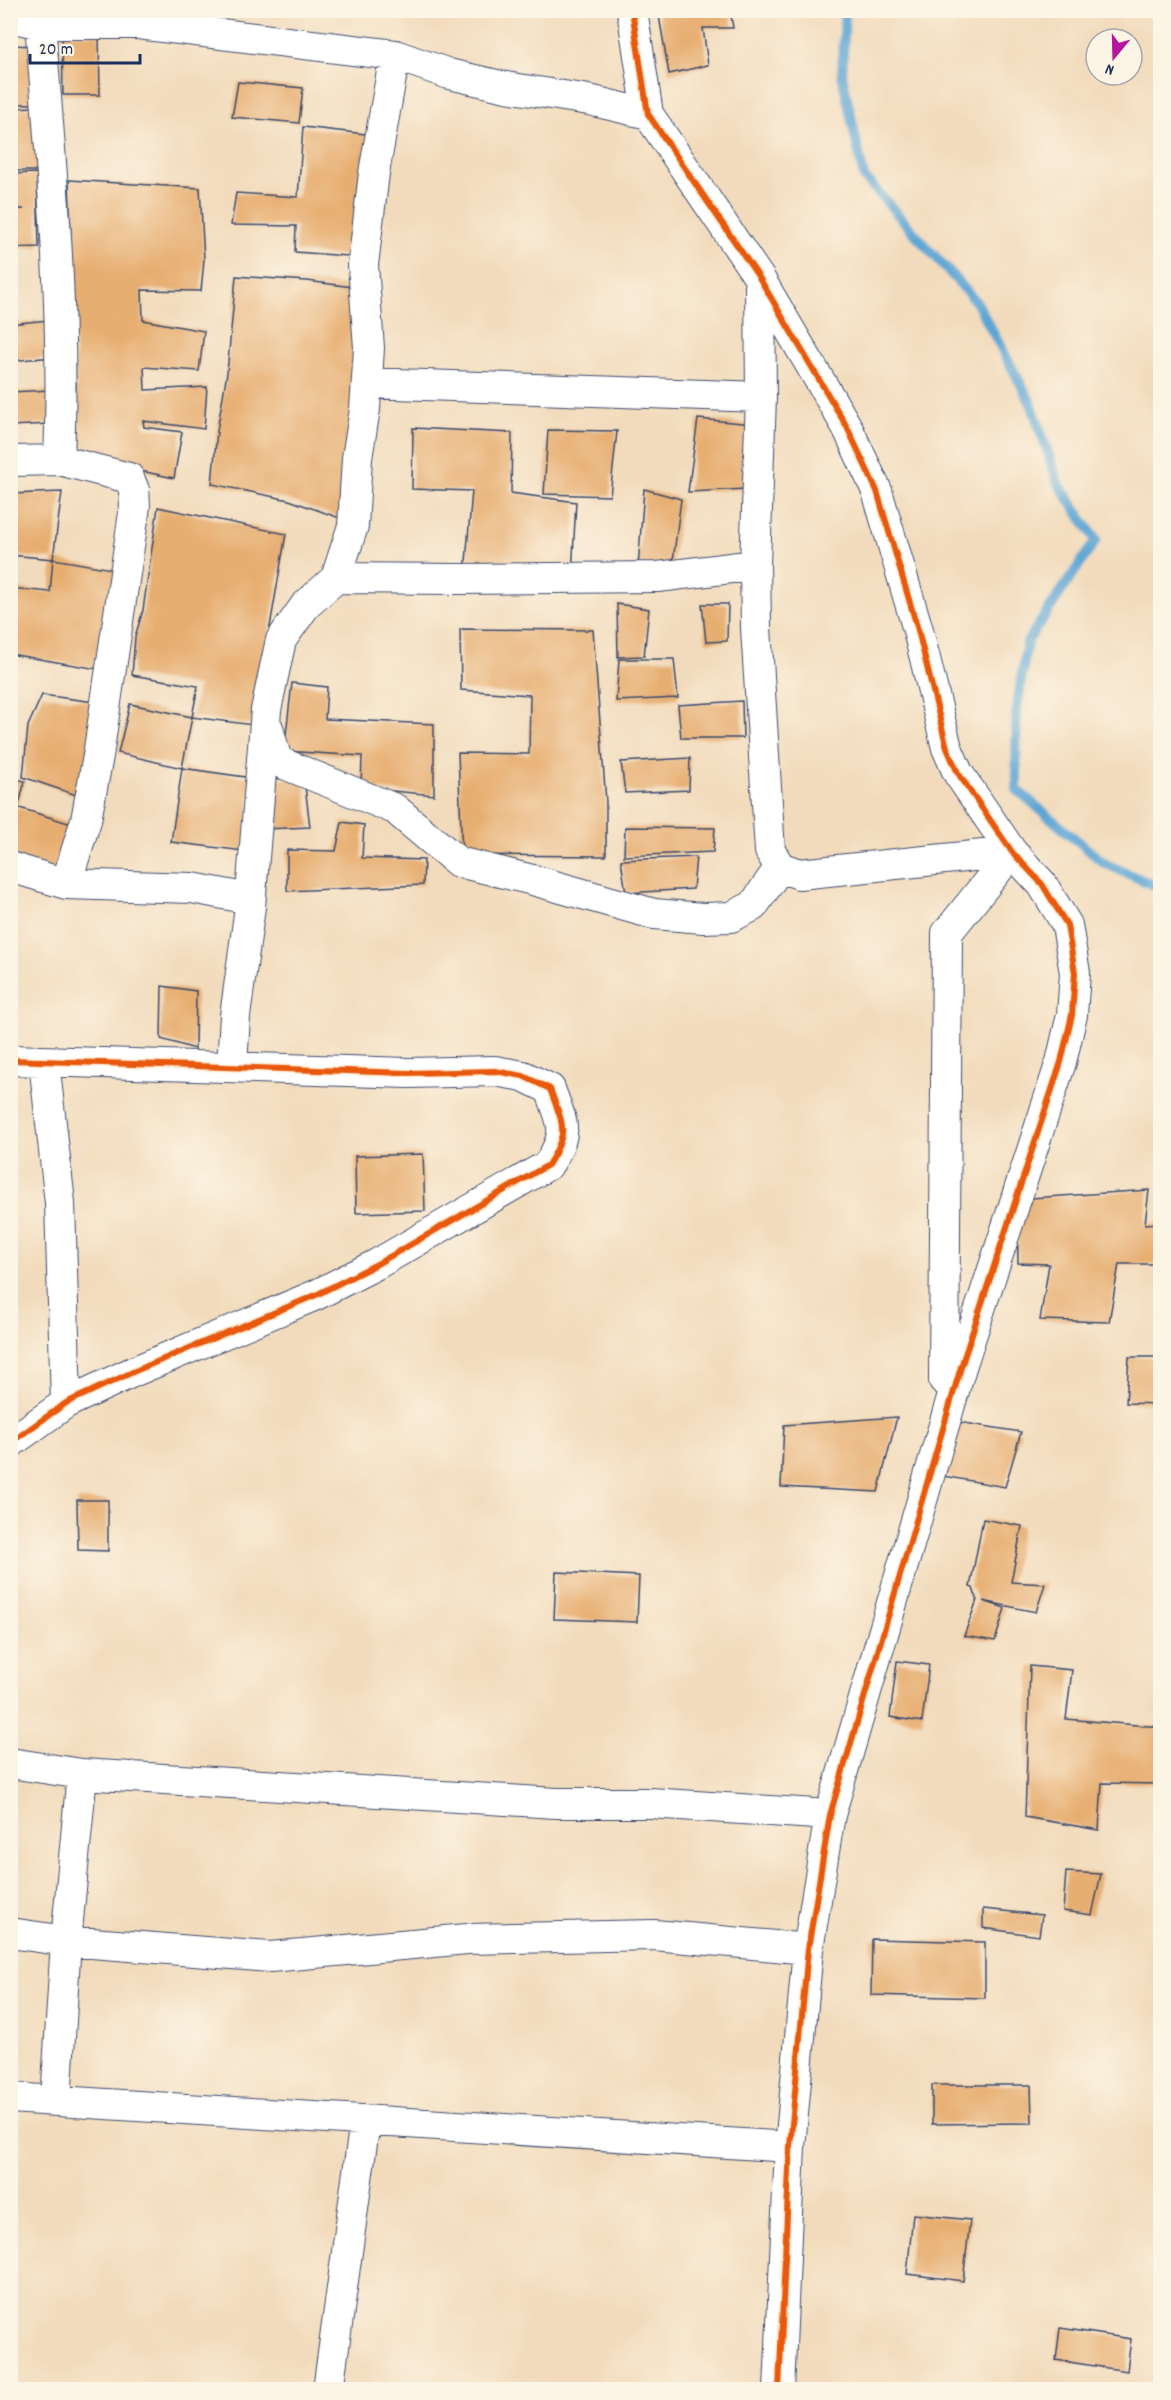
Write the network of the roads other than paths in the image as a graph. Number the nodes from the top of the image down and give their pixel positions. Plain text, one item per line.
1 (632, 10) edge
2 (10, 17) edge
3 (40, 24) junction
4 (395, 56) junction
5 (648, 114) junction
6 (760, 279) junction
7 (367, 383) junction
8 (761, 397) junction
9 (59, 460) junction
10 (10, 464) edge
11 (755, 564) junction
12 (336, 578) junction
13 (266, 722) junction
14 (1012, 852) junction
15 (10, 867) edge
16 (780, 867) junction
17 (66, 884) junction
18 (250, 899) junction
19 (10, 1060) edge
20 (44, 1062) junction
21 (232, 1066) junction
22 (944, 1380) dead end
23 (66, 1402) junction
24 (10, 1443) edge
25 (10, 1762) edge
26 (82, 1774) junction
27 (831, 1815) junction
28 (10, 1933) edge
29 (66, 1941) junction
30 (808, 1949) junction
31 (10, 2098) edge
32 (56, 2101) junction
33 (365, 2121) junction
34 (790, 2148) junction
35 (328, 2390) edge
36 (778, 2390) edge

1 - 5 street
2 - 3 street
3 - 4 street
3 - 9 street
4 - 5 street
4 - 7 street
5 - 6 street
6 - 8 street
6 - 14 street
7 - 8 street
7 - 12 street
8 - 11 street
9 - 10 street
9 - 17 street
11 - 12 street
11 - 16 street
12 - 13 street
13 - 16 street
13 - 18 street
14 - 16 street
14 - 22 street
14 - 27 street
15 - 17 street
17 - 18 street
18 - 21 street
19 - 20 street
20 - 21 street
20 - 23 street
21 - 23 street
23 - 24 street
25 - 26 street
26 - 27 street
26 - 29 street
27 - 30 street
28 - 29 street
29 - 30 street
29 - 32 street
30 - 34 street
31 - 32 street
32 - 33 street
33 - 34 street
33 - 35 street
34 - 36 street

